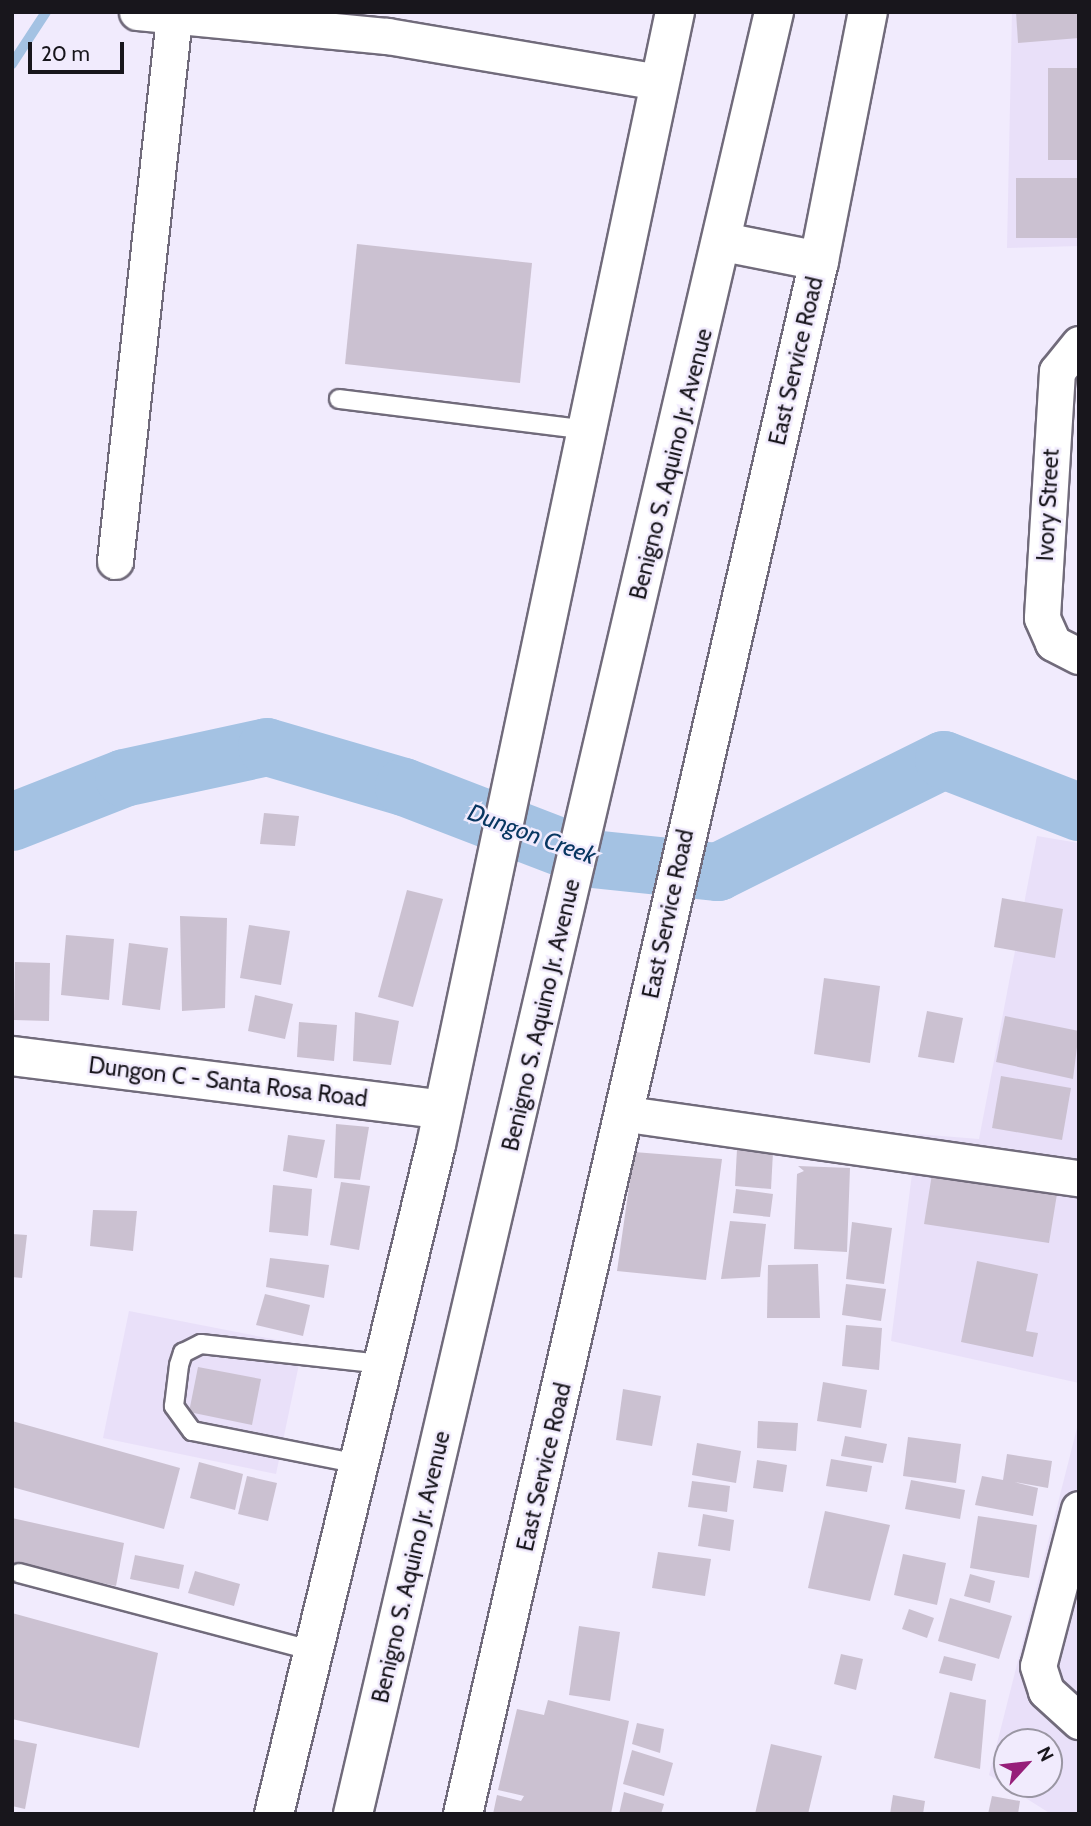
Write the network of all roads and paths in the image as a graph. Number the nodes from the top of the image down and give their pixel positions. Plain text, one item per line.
1 (137, 12) edge
2 (674, 12) edge
3 (774, 12) edge
4 (868, 12) edge
5 (174, 17) junction
6 (659, 82) junction
7 (724, 242) junction
8 (819, 261) junction
9 (1079, 344) edge
10 (339, 399) dead end
11 (587, 430) junction
12 (115, 561) dead end
13 (1079, 656) edge
14 (12, 1056) edge
15 (443, 1110) junction
16 (627, 1114) junction
17 (1079, 1178) edge
18 (383, 1364) junction
19 (359, 1464) junction
20 (1079, 1509) edge
21 (19, 1573) dead end
22 (315, 1651) junction
23 (1079, 1721) edge
24 (283, 1812) edge
25 (353, 1814) edge
26 (463, 1814) edge

1 - 5 street
2 - 6 main road
3 - 7 main road, Benigno S. Aquino Jr. Avenue
4 - 8 main road, East Service Road
5 - 6 street
5 - 12 street
6 - 11 main road
7 - 8 main road
7 - 25 main road, Benigno S. Aquino Jr. Avenue
8 - 16 main road, East Service Road
9 - 13 street, Ivory Street
10 - 11 lane
11 - 15 main road
14 - 15 main road, Dungon C - Santa Rosa Road
15 - 18 main road
16 - 17 street
16 - 26 main road, East Service Road
18 - 19 main road
18 - 19 lane
19 - 22 main road
20 - 23 street
21 - 22 lane
22 - 24 main road

